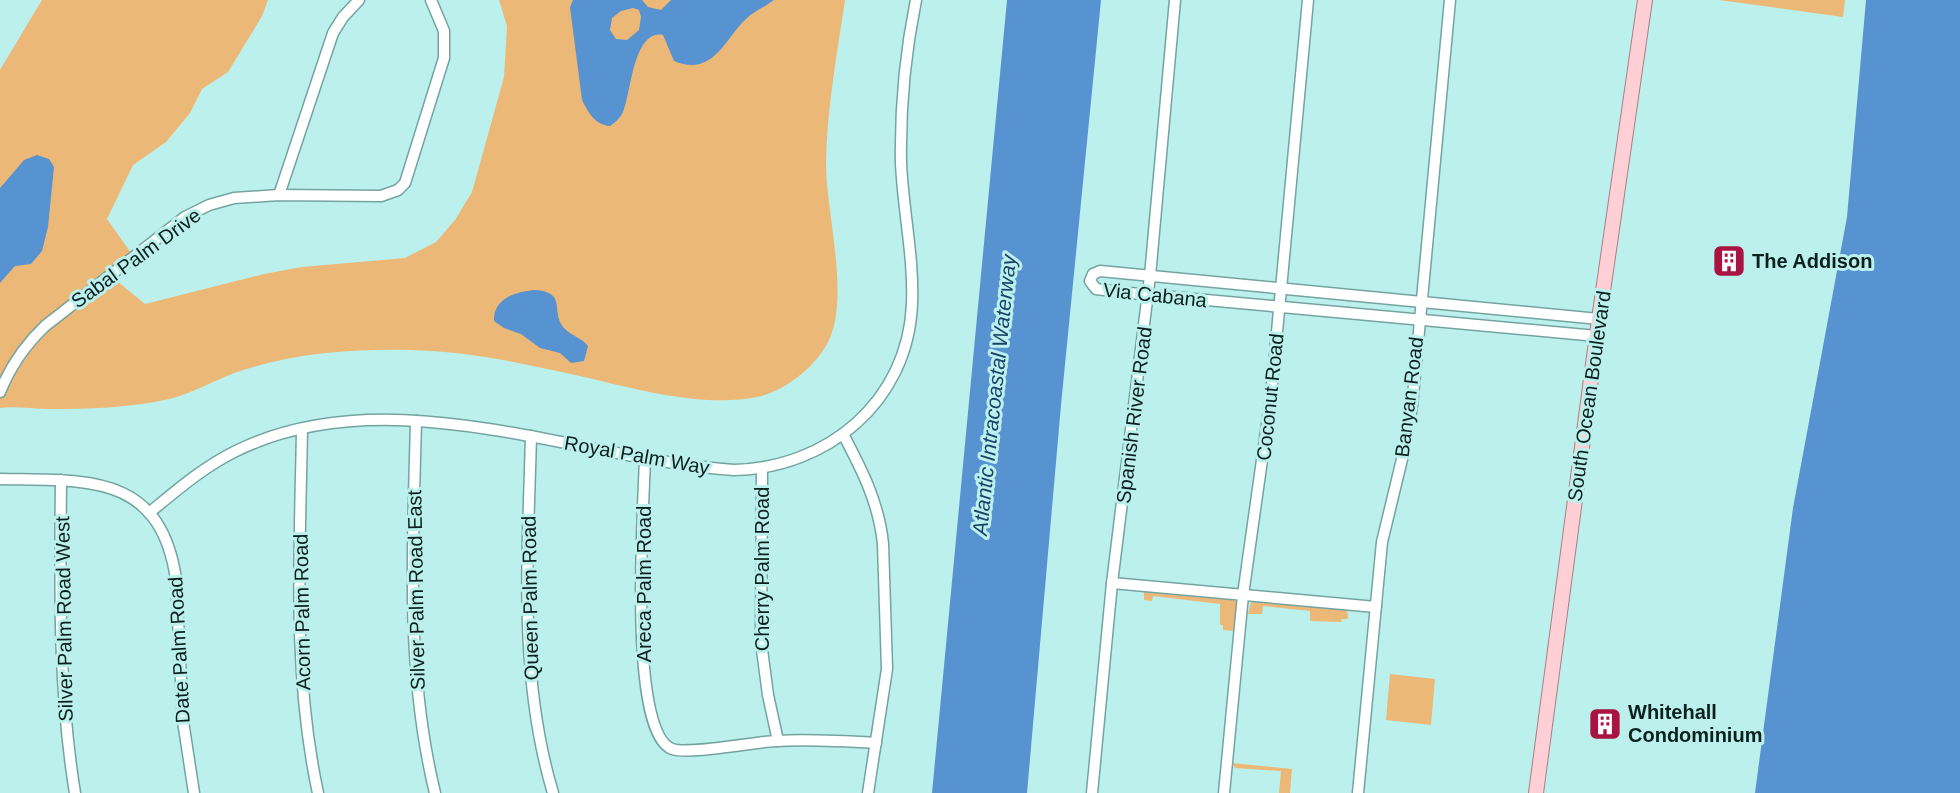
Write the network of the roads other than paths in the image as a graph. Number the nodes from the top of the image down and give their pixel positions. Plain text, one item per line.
1 (359, 0) edge
2 (431, 0) edge
3 (916, 0) edge
4 (1175, 0) edge
5 (1308, 0) edge
6 (1450, 0) edge
7 (1646, 0) edge
8 (279, 195) junction
9 (1150, 276) junction
10 (1281, 288) junction
11 (1148, 295) junction
12 (1421, 301) junction
13 (1280, 307) junction
14 (1599, 319) junction
15 (1420, 320) junction
16 (1597, 336) junction
17 (0, 392) edge
18 (416, 421) junction
19 (302, 429) junction
20 (843, 434) junction
21 (531, 436) junction
22 (645, 457) junction
23 (762, 469) junction
24 (0, 479) edge
25 (62, 480) junction
26 (149, 513) junction
27 (1112, 583) junction
28 (1243, 595) junction
29 (1376, 607) junction
30 (778, 741) junction
31 (876, 743) junction
32 (75, 793) edge
33 (194, 793) edge
34 (318, 793) edge
35 (435, 793) edge
36 (553, 793) edge
37 (868, 793) edge
38 (1092, 793) edge
39 (1224, 793) edge
40 (1358, 793) edge
41 (1536, 793) edge

1 - 8 street
2 - 8 street, Sabal Palm Drive
3 - 20 street, Royal Palm Way
4 - 9 street, Spanish River Road
5 - 10 street, Coconut Road
6 - 12 street, Banyan Road
7 - 14 main road, South Ocean Boulevard
8 - 17 street, Sabal Palm Drive
9 - 10 street, Via Cabana
9 - 11 street, Spanish River Road
9 - 11 street, Via Cabana
10 - 12 street, Via Cabana
10 - 13 street, Coconut Road
11 - 13 street, Via Cabana
11 - 27 street, Spanish River Road
12 - 14 street, Via Cabana
12 - 15 street, Banyan Road
13 - 15 street, Via Cabana
13 - 28 street, Coconut Road
14 - 16 main road, South Ocean Boulevard
15 - 16 street, Via Cabana
15 - 29 street, Banyan Road
16 - 41 main road, South Ocean Boulevard
18 - 19 street, Royal Palm Way
18 - 21 street, Royal Palm Way
18 - 35 street, Silver Palm Road East
19 - 26 street, Royal Palm Way
19 - 34 street, Acorn Palm Road
20 - 23 street, Royal Palm Way
20 - 31 street
21 - 22 street, Royal Palm Way
21 - 36 street, Queen Palm Road
22 - 23 street, Royal Palm Way
22 - 30 street, Areca Palm Road
23 - 30 street, Cherry Palm Road
24 - 25 street
25 - 26 street
25 - 32 street, Silver Palm Road West
26 - 33 street, Date Palm Road
27 - 28 street
27 - 38 street, Spanish River Road
28 - 29 street
28 - 39 street, Coconut Road
29 - 40 street, Banyan Road
30 - 31 street, Areca Palm Road
31 - 37 street

